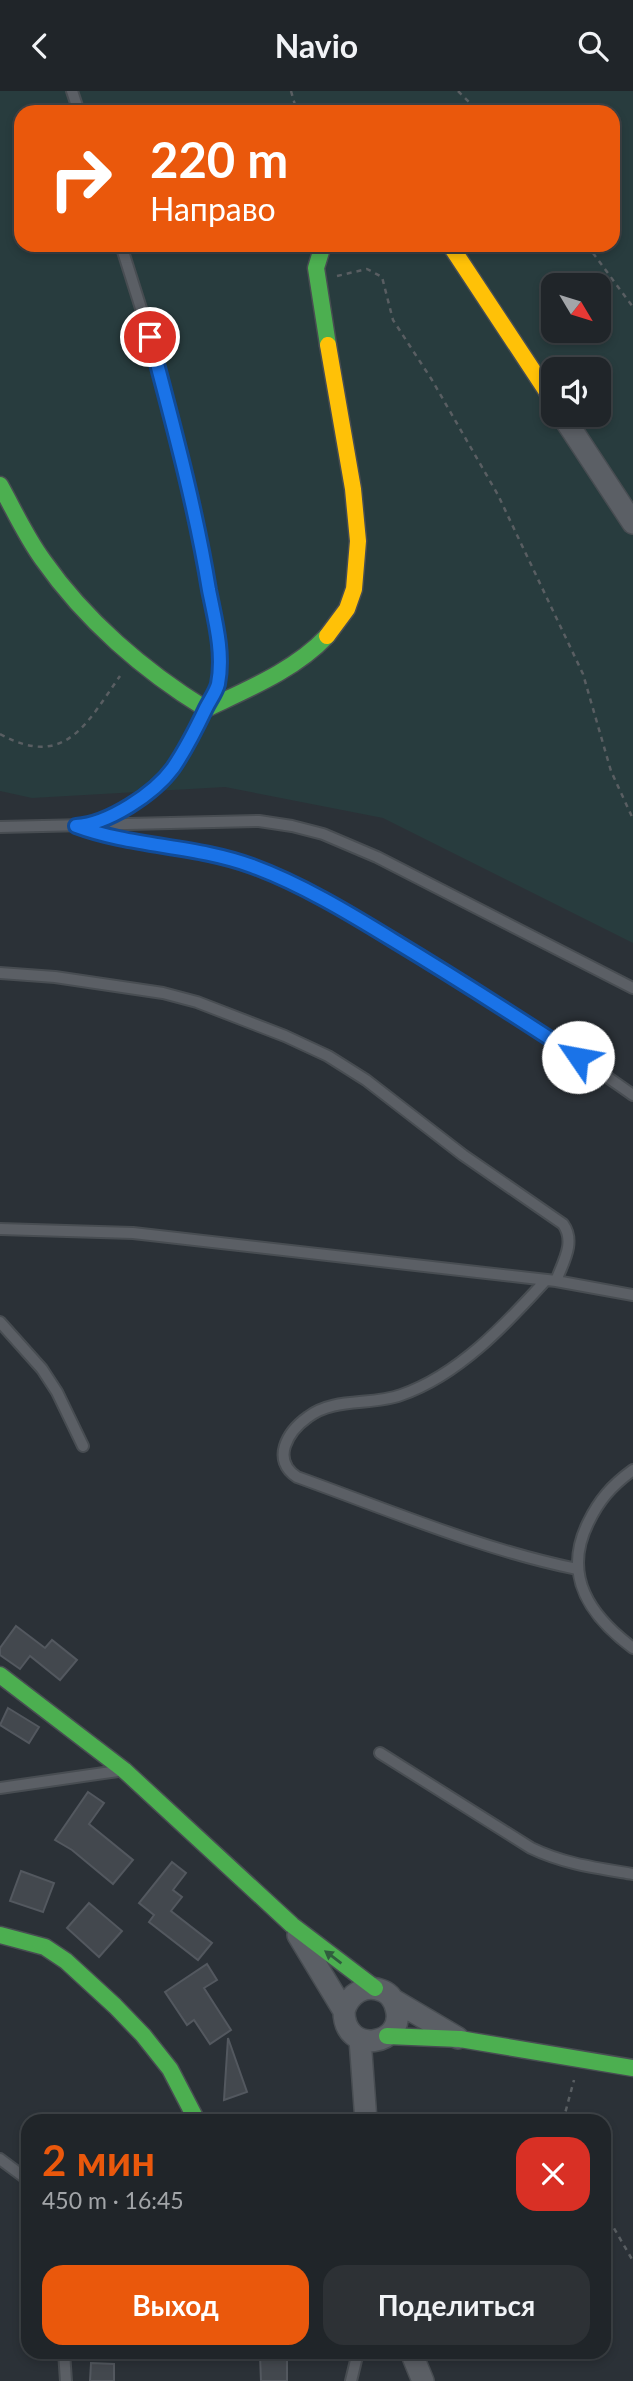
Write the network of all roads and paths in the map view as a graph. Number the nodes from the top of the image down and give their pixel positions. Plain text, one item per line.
1 (458, 91) edge
2 (472, 105) edge
3 (123, 252) edge
4 (321, 252) edge
5 (455, 252) edge
6 (592, 252) edge
7 (317, 282) junction
8 (633, 307) edge
9 (541, 383) edge
10 (570, 427) edge
11 (0, 485) edge
12 (633, 523) edge
13 (134, 656) junction
14 (206, 709) junction
15 (0, 734) edge
16 (633, 818) edge
17 (81, 826) junction
18 (0, 827) edge
19 (0, 973) edge
20 (633, 988) edge
21 (633, 1095) edge
22 (0, 1229) edge
23 (551, 1281) junction
24 (633, 1295) edge
25 (0, 1321) edge
26 (83, 1446) dead end
27 (633, 1470) edge
28 (577, 1569) junction
29 (633, 1648) edge
30 (0, 1675) edge
31 (380, 1753) dead end
32 (124, 1770) junction
33 (0, 1788) edge
34 (633, 1874) edge
35 (292, 1925) junction
36 (0, 1935) edge
37 (383, 1994) junction
38 (344, 2011) junction
39 (387, 2036) junction
40 (360, 2039) junction
41 (460, 2039) junction
42 (579, 2060) junction
43 (633, 2068) edge
44 (193, 2114) edge
45 (365, 2114) edge
46 (565, 2114) edge
47 (0, 2159) edge
48 (21, 2175) edge
49 (611, 2223) edge
50 (633, 2261) edge
51 (64, 2359) edge
52 (356, 2359) edge
53 (414, 2359) edge
54 (66, 2381) edge
55 (351, 2381) edge
56 (423, 2381) edge

1 - 2 path
3 - 14 lane
4 - 7 street
5 - 9 street
6 - 8 path
7 - 14 street
7 - 16 path
10 - 12 street
11 - 13 street
13 - 14 street
13 - 15 path
14 - 17 lane
17 - 18 lane
17 - 20 lane
17 - 21 lane
19 - 23 lane
22 - 23 lane
23 - 24 lane
23 - 28 lane
25 - 26 lane
27 - 28 lane
28 - 29 lane
30 - 32 street
31 - 34 lane
32 - 33 lane
32 - 35 street
37 -> 35 street
35 - 38 street
36 - 44 street
37 - 38 street
37 - 39 street
37 - 41 street
38 - 40 street
39 - 40 street
39 - 41 street
40 - 45 street
41 - 42 street
42 - 43 street
42 - 46 path
47 - 48 lane
49 - 50 path
51 - 54 lane
52 - 55 lane
53 - 56 street

